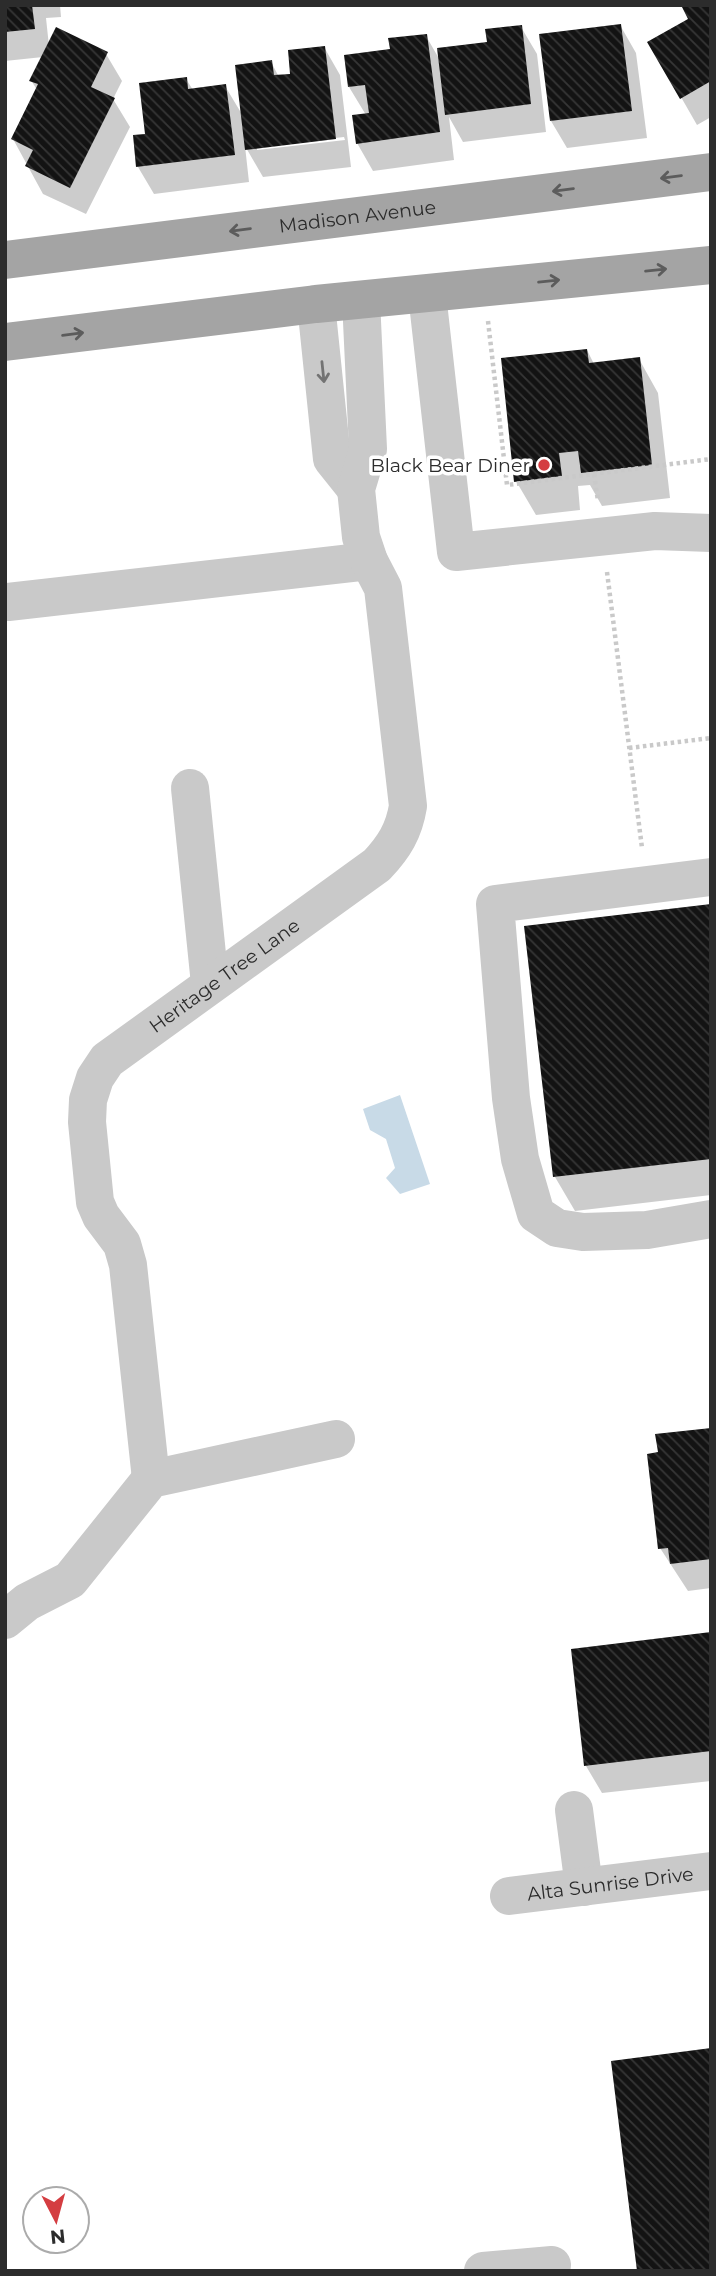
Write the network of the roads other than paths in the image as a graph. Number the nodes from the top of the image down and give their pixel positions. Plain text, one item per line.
1 (711, 172) edge
2 (5, 260) edge
3 (711, 265) edge
4 (427, 294) junction
5 (361, 300) junction
6 (316, 304) junction
7 (5, 342) edge
8 (356, 488) junction
9 (711, 533) edge
10 (369, 561) junction
11 (8, 602) dead end
12 (190, 788) dead end
13 (711, 877) edge
14 (210, 984) junction
15 (711, 1219) edge
16 (335, 1439) dead end
17 (150, 1479) junction
18 (5, 1620) edge
19 (574, 1810) dead end
20 (711, 1871) edge
21 (584, 1887) junction
22 (509, 1896) dead end
23 (552, 2265) dead end
24 (483, 2271) edge

1 -> 2 main road, Madison Avenue
4 -> 3 main road
4 - 5 main road
4 - 9 street
5 - 6 main road
5 - 8 street, Heritage Tree Lane
7 -> 6 main road
6 -> 8 street
8 - 10 street, Heritage Tree Lane
10 - 11 street
10 - 14 street, Heritage Tree Lane
12 - 14 street
13 - 15 street
14 - 17 street, Heritage Tree Lane
16 - 17 street
17 - 18 street
19 - 21 street
20 - 21 street, Alta Sunrise Drive
21 - 22 street, Alta Sunrise Drive
23 - 24 street

